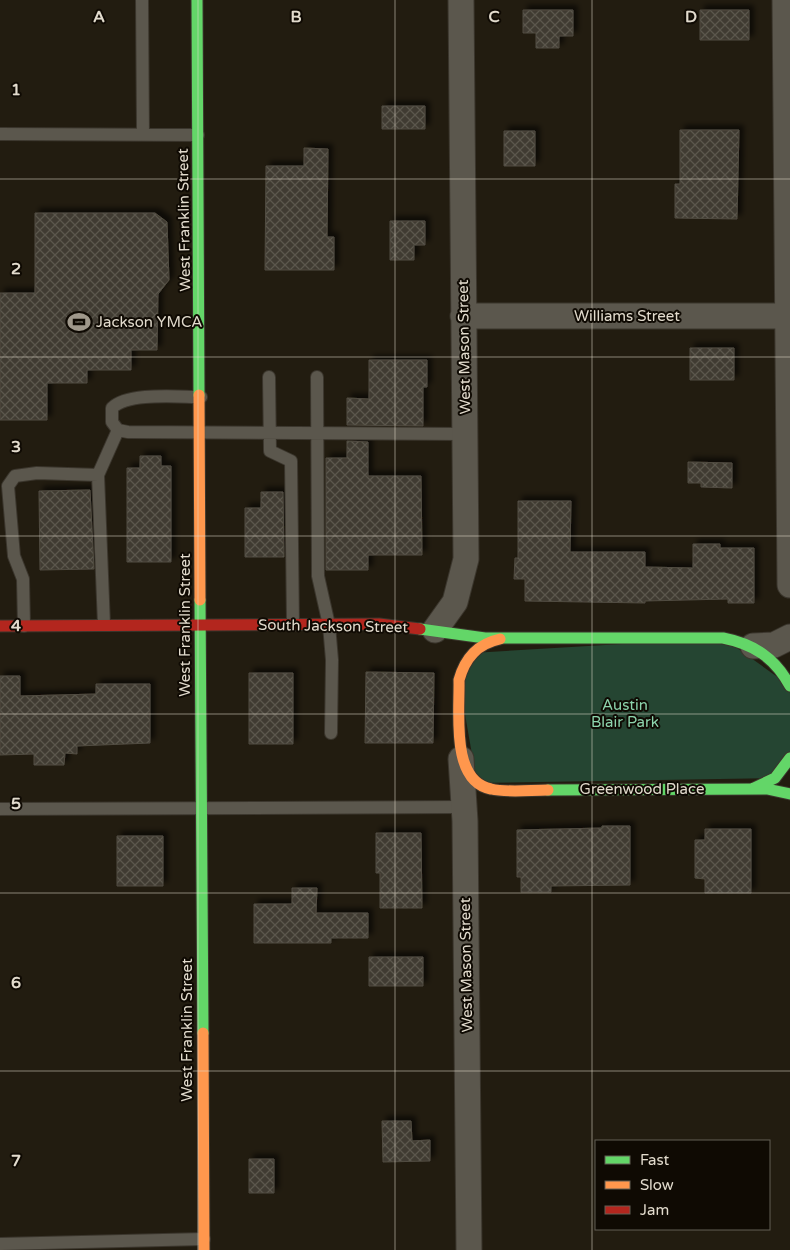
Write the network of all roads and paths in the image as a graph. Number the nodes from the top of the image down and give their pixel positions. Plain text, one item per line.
1 (142, 0) edge
2 (197, 0) edge
3 (461, 0) edge
4 (785, 0) edge
5 (0, 134) edge
6 (143, 134) junction
7 (198, 135) junction
8 (464, 316) junction
9 (789, 316) edge
10 (269, 377) dead end
11 (316, 377) dead end
12 (201, 396) junction
13 (118, 430) junction
14 (200, 431) junction
15 (269, 433) junction
16 (316, 434) junction
17 (465, 434) junction
18 (98, 475) junction
19 (790, 585) edge
20 (104, 625) junction
21 (200, 625) junction
22 (293, 625) junction
23 (329, 625) junction
24 (0, 626) edge
25 (24, 626) junction
26 (442, 637) junction
27 (790, 637) edge
28 (502, 639) junction
29 (754, 646) junction
30 (455, 656) dead end
31 (459, 680) junction
32 (790, 686) edge
33 (331, 733) dead end
34 (790, 758) edge
35 (461, 759) junction
36 (752, 789) junction
37 (493, 790) junction
38 (790, 794) edge
39 (202, 807) junction
40 (0, 808) edge
41 (464, 814) junction
42 (0, 1244) edge
43 (204, 1245) edge
44 (469, 1250) edge

1 - 6 lane
2 - 7 street, West Franklin Street
3 - 8 street, West Mason Street
4 - 9 street
5 - 6 lane
6 - 7 lane
7 - 12 street, West Franklin Street
8 - 9 street, Williams Street
8 - 17 street, West Mason Street
9 - 19 street
10 - 15 lane
11 - 16 lane
12 - 13 lane
12 - 14 street, West Franklin Street
13 - 14 lane
13 - 18 lane
14 - 15 lane
14 - 21 street, West Franklin Street
15 - 16 lane
15 - 22 lane
16 - 17 lane
16 - 23 lane
17 - 26 street, West Mason Street
18 - 20 lane
18 - 25 lane
20 - 21 street, South Jackson Street
20 - 25 street, South Jackson Street
21 - 22 street, South Jackson Street
21 - 39 street, West Franklin Street
22 - 23 street, South Jackson Street
23 - 26 street, South Jackson Street
23 - 33 lane
24 - 25 street, South Jackson Street
26 - 28 street, South Jackson Street
27 - 29 street, South Jackson Street
28 - 29 street, South Jackson Street
28 - 31 street, West Mason Street
29 - 32 street, South Jackson Street
30 - 31 street, West Mason Street
31 - 35 street, West Mason Street
34 - 36 street
35 - 37 street, Greenwood Place
35 - 41 street, West Mason Street
36 - 37 street, Greenwood Place
36 - 38 street, Greenwood Place
37 - 41 street
39 - 40 lane
39 - 41 lane
39 - 43 street, West Franklin Street
41 - 44 street, West Mason Street
42 - 43 lane

